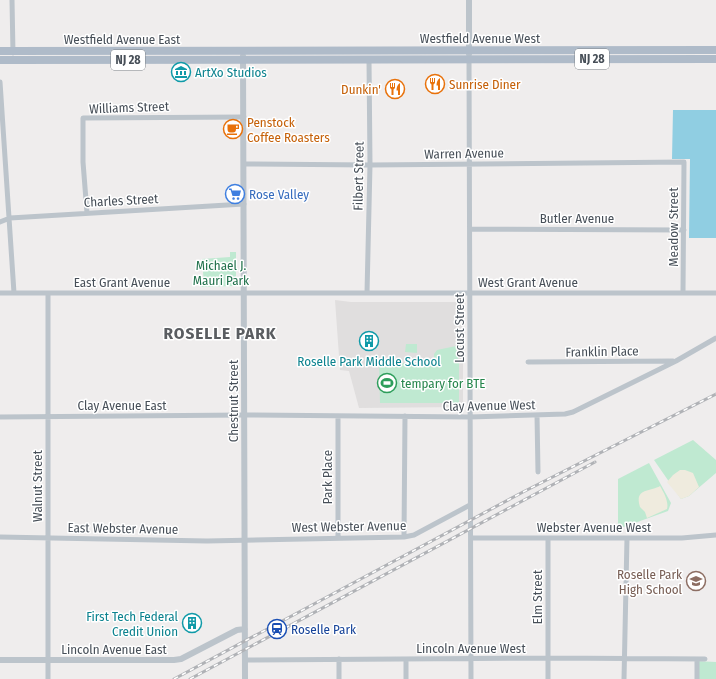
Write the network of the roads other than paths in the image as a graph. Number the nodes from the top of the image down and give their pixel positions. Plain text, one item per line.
1 (12, 0) edge
2 (469, 0) edge
3 (243, 50) junction
4 (469, 50) junction
5 (616, 50) junction
6 (716, 50) edge
7 (0, 51) edge
8 (13, 51) junction
9 (616, 59) junction
10 (716, 59) edge
11 (0, 60) edge
12 (13, 60) junction
13 (244, 60) junction
14 (369, 60) junction
15 (469, 60) junction
16 (0, 82) edge
17 (244, 116) junction
18 (684, 162) joint
19 (244, 164) junction
20 (470, 164) junction
21 (370, 165) junction
22 (244, 204) junction
23 (87, 212) junction
24 (10, 218) junction
25 (0, 222) edge
26 (470, 229) junction
27 (684, 230) junction
28 (0, 293) edge
29 (14, 293) junction
30 (48, 293) junction
31 (244, 293) junction
32 (367, 293) junction
33 (470, 293) junction
34 (683, 293) junction
35 (716, 293) edge
36 (716, 338) edge
37 (676, 361) junction
38 (528, 362) dead end
39 (244, 415) junction
40 (537, 415) junction
41 (48, 416) junction
42 (405, 416) junction
43 (0, 417) edge
44 (338, 417) junction
45 (470, 417) junction
46 (538, 472) dead end
47 (470, 506) junction
48 (716, 535) edge
49 (48, 537) junction
50 (338, 537) junction
51 (404, 537) junction
52 (0, 538) edge
53 (471, 538) junction
54 (548, 538) junction
55 (627, 538) junction
56 (245, 539) junction
57 (245, 629) junction
58 (548, 658) junction
59 (340, 659) junction
60 (406, 659) junction
61 (471, 659) junction
62 (624, 659) junction
63 (697, 659) junction
64 (705, 659) dead end
65 (0, 660) edge
66 (48, 660) junction
67 (245, 660) junction
68 (48, 679) edge
69 (245, 679) edge
70 (339, 679) edge
71 (406, 679) edge
72 (471, 679) edge
73 (548, 679) edge
74 (624, 679) edge
75 (697, 679) edge

1 - 8 street
2 - 4 street, Locust Street
3 - 4 main road, Westfield Avenue West / NJ 28
3 - 8 main road, Westfield Avenue East / NJ 28
3 - 13 street, Chestnut Street
4 - 5 main road, Westfield Avenue West / NJ 28
4 - 15 street, Locust Street
5 - 6 main road, Westfield Avenue West / NJ 28
5 - 9 main road
7 - 8 main road, Westfield Avenue East / NJ 28
8 - 12 street
9 - 10 main road, Westfield Avenue West / NJ 28
9 - 15 main road, Westfield Avenue West / NJ 28
11 - 12 main road, Westfield Avenue East / NJ 28
12 - 13 main road, Westfield Avenue East / NJ 28
13 - 14 main road, Westfield Avenue West / NJ 28
13 - 17 street, Chestnut Street
14 - 15 main road, Westfield Avenue West / NJ 28
14 - 21 street, Filbert Street
15 - 20 street, Locust Street
16 - 24 street
17 - 19 street, Chestnut Street
17 - 23 street, Williams Street
18 - 20 street, Warren Avenue
18 - 27 street, Meadow Street
19 - 21 street, Warren Avenue
19 - 22 street, Chestnut Street
20 - 21 street, Warren Avenue
20 - 26 street, Locust Street
21 - 32 street, Filbert Street
22 - 23 street, Charles Street
22 - 31 street, Chestnut Street
23 - 24 street, Charles Street
24 - 25 street, Charles Street
24 - 29 street
26 - 27 street, Butler Avenue
26 - 33 street, Locust Street
27 - 34 street, Meadow Street
28 - 29 street, East Grant Avenue
29 - 30 street, East Grant Avenue
30 - 31 street, East Grant Avenue
30 - 41 street, Walnut Street
31 - 32 street, West Grant Avenue
31 - 39 street, Chestnut Street
32 - 33 street, West Grant Avenue
33 - 34 street, West Grant Avenue
33 - 45 street, Locust Street
34 - 35 street, West Grant Avenue
36 - 37 street, Clay Avenue West
37 - 38 street, Franklin Place
37 - 40 street, Clay Avenue West
39 - 41 street, Clay Avenue East
39 - 44 street, Clay Avenue West
39 - 56 street, Chestnut Street
40 - 45 street, Clay Avenue West
40 - 46 street
41 - 43 street, Clay Avenue East
41 - 49 street, Walnut Street
42 - 44 street, Clay Avenue West
42 - 45 street, Clay Avenue West
42 - 51 street
44 - 50 street, Park Place
45 - 47 street, Locust Street
47 - 51 street, West Webster Avenue
47 - 53 street, Locust Street
48 - 55 street, Webster Avenue West
49 - 52 street, East Webster Avenue
49 - 56 street, East Webster Avenue
49 - 66 street, Walnut Street
50 - 51 street, West Webster Avenue
50 - 56 street, West Webster Avenue
53 - 54 street, Webster Avenue West
53 - 61 street, Locust Street
54 - 55 street, Webster Avenue West
54 - 58 street, Elm Street
55 - 62 street
56 - 57 street, Chestnut Street
57 - 66 street, Lincoln Avenue East
57 - 67 street, Chestnut Street
58 - 61 street, Lincoln Avenue West
58 - 62 street, Lincoln Avenue West
58 - 73 street, Elm Street
59 - 60 street, Lincoln Avenue West
59 - 67 street, Lincoln Avenue West
59 - 70 street
60 - 61 street, Lincoln Avenue West
60 - 71 street
61 - 72 street, Locust Street
62 - 63 street, Lincoln Avenue West
62 - 74 street
63 - 64 street, Lincoln Avenue West
63 - 75 street
65 - 66 street, Lincoln Avenue East
66 - 68 street, Walnut Street
67 - 69 street, Chestnut Street

